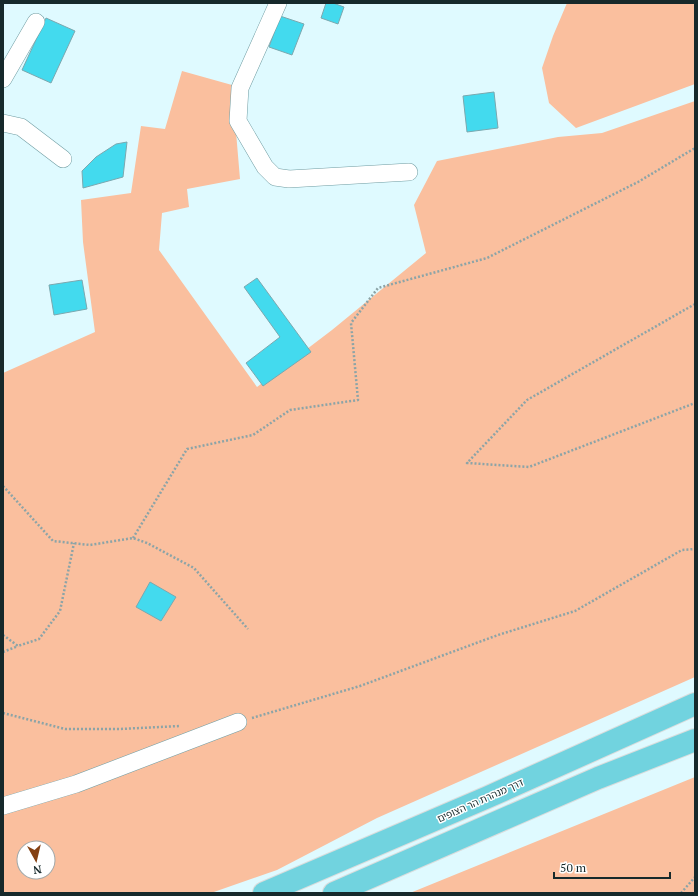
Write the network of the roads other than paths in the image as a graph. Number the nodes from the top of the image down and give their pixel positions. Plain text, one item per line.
1 (278, 3) edge
2 (36, 22) dead end
3 (3, 79) edge
4 (3, 123) edge
5 (63, 159) dead end
6 (409, 172) dead end
7 (695, 704) edge
8 (238, 722) road end
9 (695, 740) edge
10 (3, 806) edge
11 (264, 893) edge
12 (334, 893) edge

1 - 6 street
2 - 3 street
4 - 5 street
7 - 11 main road, דרך מנהרת הר הצופים
8 - 10 street
9 - 12 main road

